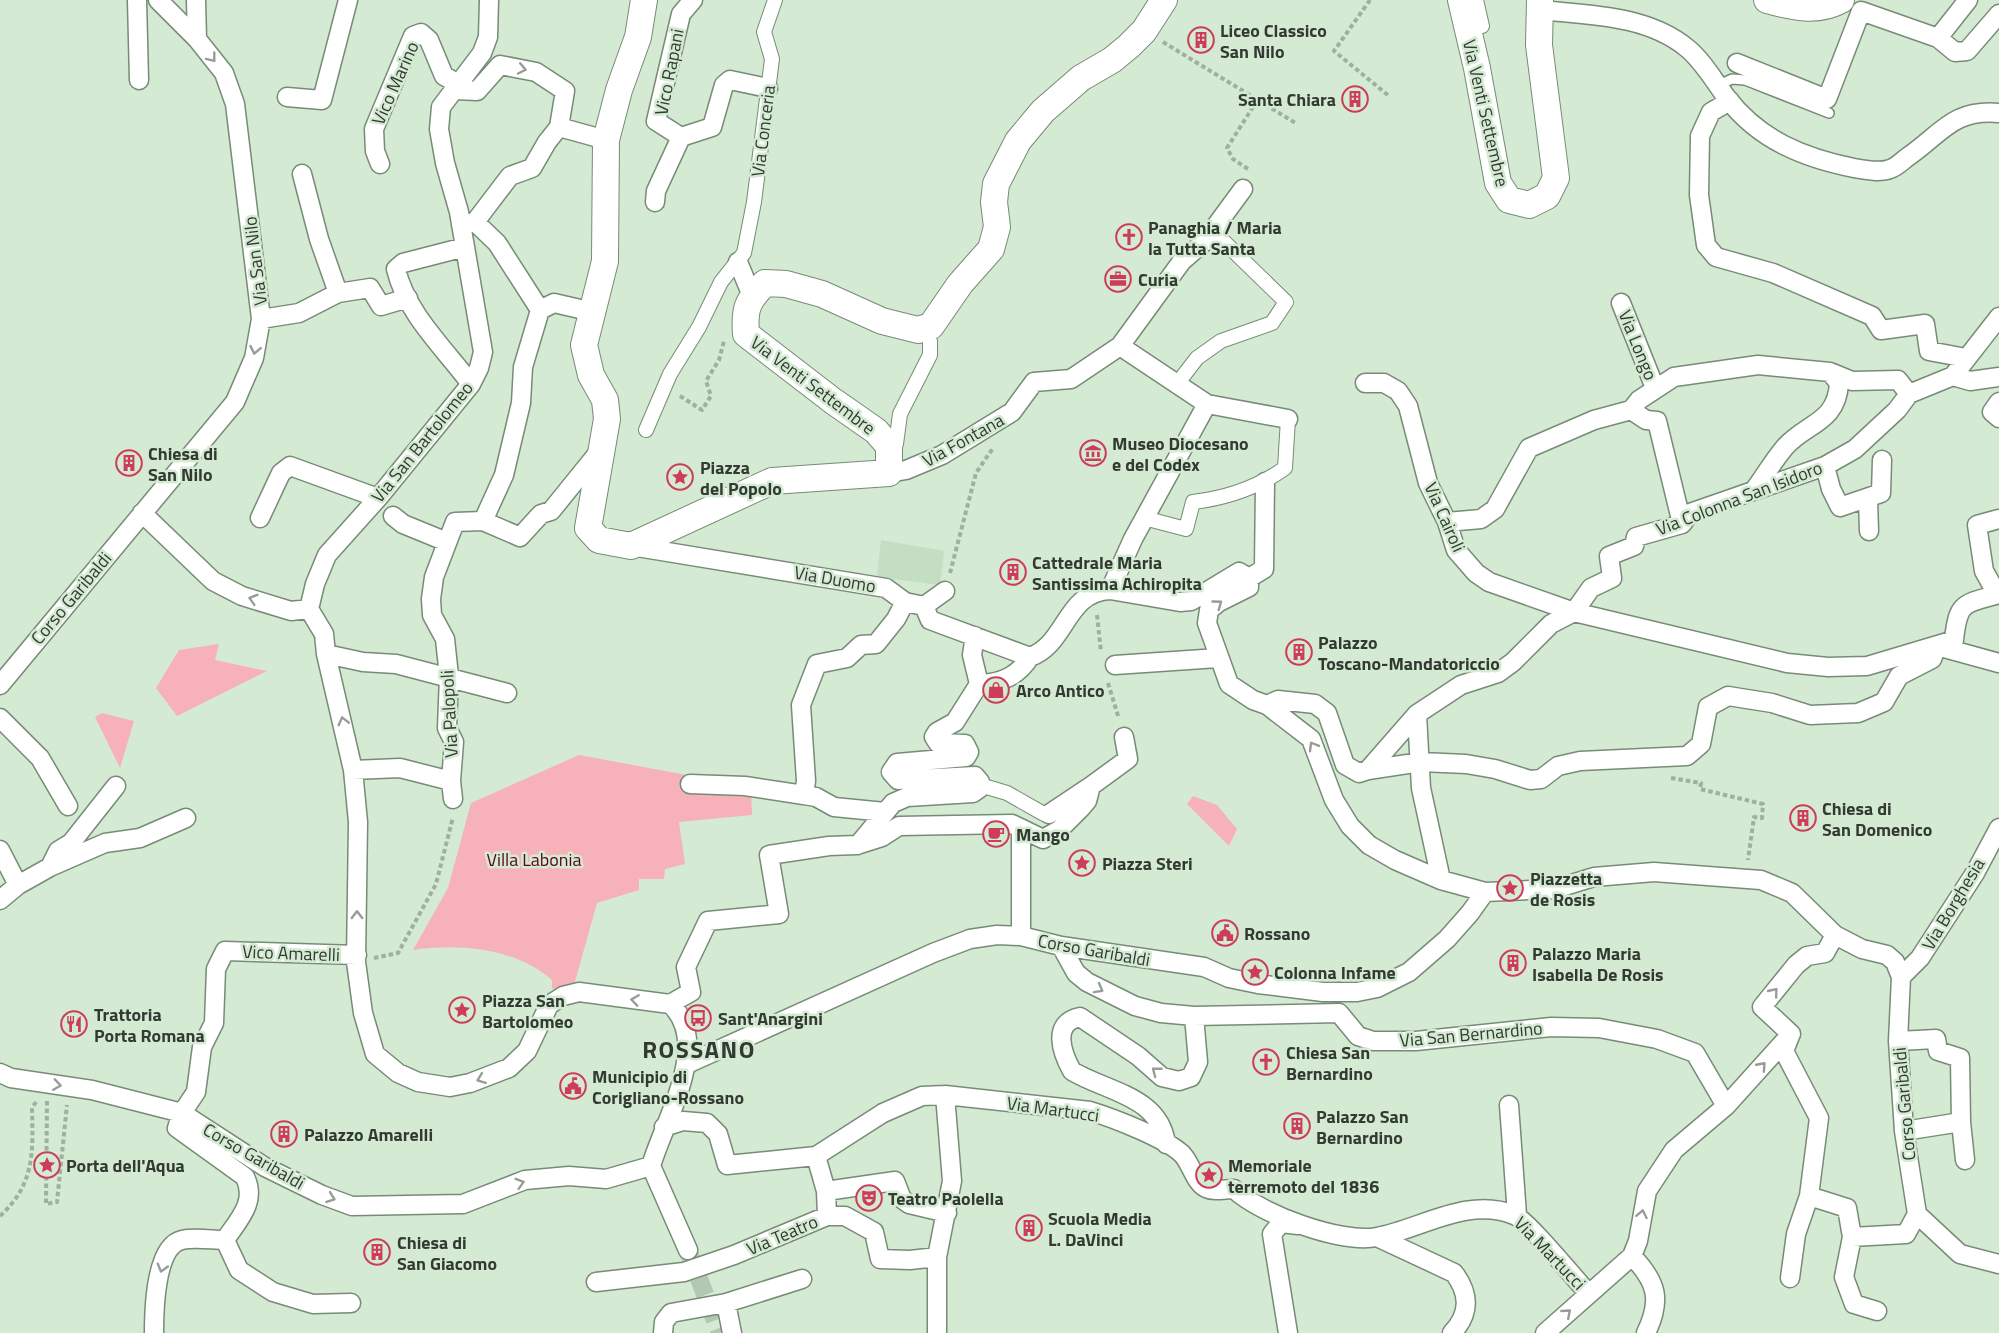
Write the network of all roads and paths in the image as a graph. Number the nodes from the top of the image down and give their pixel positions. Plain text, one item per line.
1 (137, 0) edge
2 (158, 0) edge
3 (196, 0) edge
4 (348, 0) edge
5 (489, 0) edge
6 (644, 0) edge
7 (693, 0) edge
8 (775, 0) edge
9 (1164, 0) edge
10 (1371, 0) edge
11 (1461, 0) edge
12 (1476, 0) edge
13 (1767, 0) edge
14 (1968, 0) edge
15 (1857, 4) edge
16 (1540, 5) edge
17 (1997, 18) edge
18 (1482, 26) dead end
19 (1155, 37) dead end
20 (1938, 38) junction
21 (197, 39) junction
22 (1737, 63) dead end
23 (140, 80) dead end
24 (1719, 85) junction
25 (457, 87) junction
26 (768, 88) junction
27 (1389, 96) dead end
28 (287, 97) dead end
29 (1258, 99) junction
30 (1730, 101) junction
31 (1999, 112) edge
32 (1829, 113) dead end
33 (1297, 124) dead end
34 (559, 127) junction
35 (681, 137) junction
36 (606, 140) junction
37 (380, 164) dead end
38 (1251, 171) dead end
39 (302, 174) dead end
40 (1243, 189) dead end
41 (655, 202) dead end
42 (468, 224) junction
43 (1213, 231) junction
44 (465, 247) junction
45 (738, 262) junction
46 (338, 293) junction
47 (752, 296) junction
48 (408, 298) junction
49 (1621, 303) dead end
50 (540, 310) junction
51 (593, 312) junction
52 (1999, 317) edge
53 (261, 319) junction
54 (930, 340) dead end
55 (723, 341) dead end
56 (1120, 346) junction
57 (1966, 358) junction
58 (1830, 372) junction
59 (1953, 376) junction
60 (1999, 377) edge
61 (1365, 383) dead end
62 (471, 384) junction
63 (1177, 384) junction
64 (665, 385) junction
65 (1655, 388) junction
66 (1909, 394) junction
67 (1999, 402) edge
68 (1207, 404) junction
69 (1631, 410) junction
70 (1999, 418) edge
71 (1288, 419) joint
72 (646, 430) dead end
73 (889, 446) junction
74 (994, 446) dead end
75 (603, 448) junction
76 (1882, 460) dead end
77 (1825, 466) junction
78 (889, 473) junction
79 (1265, 482) junction
80 (1755, 489) junction
81 (378, 498) junction
82 (1868, 499) junction
83 (142, 513) junction
84 (393, 516) dead end
85 (260, 518) dead end
86 (1144, 518) junction
87 (1999, 519) edge
88 (483, 520) junction
89 (1448, 522) junction
90 (1682, 524) junction
91 (1869, 531) dead end
92 (447, 542) junction
93 (631, 546) junction
94 (1249, 578) junction
95 (1110, 590) junction
96 (945, 591) joint
97 (1998, 594) edge
98 (905, 602) junction
99 (924, 606) junction
100 (309, 609) junction
101 (1574, 612) junction
102 (975, 636) junction
103 (1937, 646) junction
104 (326, 654) junction
105 (1030, 657) junction
106 (1218, 658) junction
107 (1999, 663) edge
108 (1115, 665) dead end
109 (448, 676) junction
110 (979, 684) junction
111 (0, 685) edge
112 (507, 693) dead end
113 (1267, 705) junction
114 (1417, 714) junction
115 (0, 718) edge
116 (1124, 737) dead end
117 (1421, 762) junction
118 (353, 770) junction
119 (1368, 770) junction
120 (1671, 778) dead end
121 (690, 784) dead end
122 (980, 785) junction
123 (116, 786) dead end
124 (1091, 786) junction
125 (804, 795) junction
126 (453, 796) junction
127 (68, 806) dead end
128 (885, 812) junction
129 (1049, 814) joint
130 (186, 818) dead end
131 (1999, 828) edge
132 (1021, 829) junction
133 (858, 845) junction
134 (0, 850) edge
135 (50, 867) junction
136 (1746, 869) dead end
137 (1441, 880) junction
138 (18, 885) junction
139 (1485, 892) junction
140 (0, 900) edge
141 (1834, 935) junction
142 (1021, 936) junction
143 (1061, 946) junction
144 (356, 958) junction
145 (1901, 976) junction
146 (670, 1004) junction
147 (1194, 1016) junction
148 (1791, 1034) junction
149 (1898, 1041) junction
150 (687, 1064) junction
151 (0, 1073) edge
152 (69, 1087) junction
153 (945, 1095) junction
154 (1509, 1105) dead end
155 (1726, 1106) junction
156 (182, 1113) junction
157 (1961, 1122) junction
158 (664, 1127) junction
159 (1904, 1131) junction
160 (1166, 1144) junction
161 (816, 1156) junction
162 (1965, 1160) dead end
163 (651, 1166) junction
164 (826, 1191) junction
165 (1809, 1196) junction
166 (947, 1213) junction
167 (1917, 1214) junction
168 (1517, 1215) junction
169 (0, 1216) edge
170 (826, 1216) junction
171 (1317, 1229) junction
172 (1377, 1237) junction
173 (1852, 1237) junction
174 (225, 1240) junction
175 (688, 1250) tunnel mouth
176 (1632, 1256) junction
177 (937, 1257) junction
178 (1999, 1264) edge
179 (802, 1278) dead end
180 (1790, 1278) dead end
181 (596, 1282) dead end
182 (1589, 1294) junction
183 (351, 1303) dead end
184 (726, 1303) junction
185 (1877, 1311) dead end
186 (154, 1333) edge
187 (663, 1333) edge
188 (732, 1333) edge
189 (937, 1333) edge
190 (1288, 1333) edge
191 (1452, 1333) edge
192 (1545, 1333) edge
193 (1646, 1333) edge

1 - 23 street
2 - 21 street, Via San Nilo
3 - 21 street
4 - 28 street
5 - 25 street, Via San Bartolomeo
6 - 36 main road
7 - 35 street, Vico Rapani
8 - 26 street, Via Conceria
9 - 47 main road
10 - 27 path
11 - 16 main road, Via Venti Settembre
12 - 18 street
13 - 15 main road
14 - 20 street
15 - 20 street
15 - 22 street
16 - 24 street
17 - 20 street
19 - 29 path
21 -> 53 street, Via San Nilo
24 - 30 street
24 - 32 lane
25 -> 34 street
25 - 37 street, Vico Marino
25 - 42 street, Via San Bartolomeo
26 - 35 street, Vico Rapani
26 - 45 street, Via Conceria
29 - 33 path
29 - 38 path
30 - 31 street
30 - 57 street
34 - 36 street
34 - 42 street
35 - 41 street, Vico Rapani
36 - 51 main road
39 - 46 street
40 - 43 street, Via Fontana
42 - 44 street, Via San Bartolomeo
42 - 50 street
43 - 56 street, Via Fontana
43 - 63 street
44 - 48 street
44 - 62 street, Via San Bartolomeo
45 - 47 street
45 - 64 street, Via Conceria
46 - 48 street
46 - 53 street
47 - 73 main road, Via Venti Settembre
48 - 62 street
49 - 65 street, Via Longo
50 - 51 street
50 - 88 street
51 - 75 main road
52 - 57 street
53 -> 83 street, Via San Nilo
54 - 73 street
55 - 64 path
56 - 63 street
56 - 78 street, Via Fontana
57 - 59 street
58 - 65 street
58 - 66 street
58 - 80 street
59 - 60 street
59 - 66 street
61 - 89 street, Via Cairoli
62 - 81 street, Via San Bartolomeo
63 - 68 street
64 - 72 street, Via Conceria
65 - 69 street
66 - 77 street, Via Colonna San Isidoro
67 - 70 street
68 - 71 street
68 - 86 street
69 - 89 street
69 - 90 street
71 - 79 street
73 - 78 main road, Via Venti Settembre
74 - 96 path
75 - 88 street
75 - 93 main road
76 - 82 street
77 - 80 street, Via Colonna San Isidoro
77 - 82 street
78 - 93 main road
79 - 86 street
79 - 94 street
80 - 90 street, Via Colonna San Isidoro
81 - 85 street
81 - 100 street, Via San Bartolomeo
82 - 91 street
100 -> 83 street
83 - 111 street, Corso Garibaldi
84 - 92 street
86 - 95 street
87 - 97 street
88 - 92 street, Via Palopoli
89 - 101 street, Via Cairoli
90 - 101 street, Via Colonna San Isidoro
92 - 109 street, Via Palopoli
93 - 98 street, Via Duomo
94 - 95 street
106 -> 94 street
95 - 105 street
96 - 99 street
97 - 103 street
98 - 99 street, Via Duomo
98 - 125 street
99 - 102 street
100 - 104 street
101 - 103 street
101 - 114 street
102 - 105 street
102 - 110 street
103 - 107 street
103 - 117 street
104 - 109 street
118 -> 104 street
105 - 110 street
106 - 108 street
106 - 113 street
109 - 112 street
109 - 126 street, Via Palopoli
110 - 122 street
113 - 119 street
137 -> 113 street
114 - 117 street
114 - 119 street
115 - 127 street
116 - 124 street
117 - 119 street
117 - 137 street
118 - 126 street
144 -> 118 street
120 - 136 path
121 - 125 street
122 - 128 street
122 - 129 street
123 - 135 street
124 - 129 street
124 - 132 street
125 - 128 street
126 - 144 path
128 - 133 street
130 - 135 street
131 - 145 street, Via Borghesia
132 - 133 street
132 - 142 street
133 - 146 street
134 - 138 street
135 - 138 street
137 - 139 street
138 - 140 street
139 - 141 street
139 - 143 street, Corso Garibaldi
141 - 145 street
148 -> 141 street
142 - 143 street, Corso Garibaldi
142 - 150 street, Corso Garibaldi
143 -> 147 street
146 -> 144 street
144 - 156 street, Vico Amarelli
145 - 149 street, Corso Garibaldi
146 - 150 street
147 - 155 street, Via San Bernardino
147 -> 160 street
155 -> 148 street
148 - 165 street
149 - 157 street
149 - 159 street, Corso Garibaldi
150 - 158 street
151 -> 152 street, Corso Garibaldi
152 - 156 street, Corso Garibaldi
152 - 169 path
153 - 160 street, Via Martucci
153 - 161 street, Via Martucci
153 - 166 street
154 - 168 street
176 -> 155 street
156 -> 163 street, Corso Garibaldi
156 - 174 street
157 - 159 street
157 - 162 street
158 - 161 street, Via Martucci
158 - 163 street
159 - 167 street, Corso Garibaldi
160 - 171 street, Via Martucci
161 - 164 street, Via Teatro
163 - 175 street
164 - 166 street
164 - 170 street, Via Teatro
165 - 173 street
165 - 180 street
166 - 177 street
167 - 173 street
167 - 178 street
168 - 172 street, Via Martucci
168 - 182 street, Via Martucci
170 - 177 street
170 - 181 street, Via Teatro
171 - 172 street, Via Martucci
171 - 190 street
172 - 191 street
173 - 185 street
174 - 183 street
174 -> 186 street
176 - 182 street
176 - 193 street
177 - 189 street
179 - 184 street
192 -> 182 street
184 - 187 street
184 - 188 street

